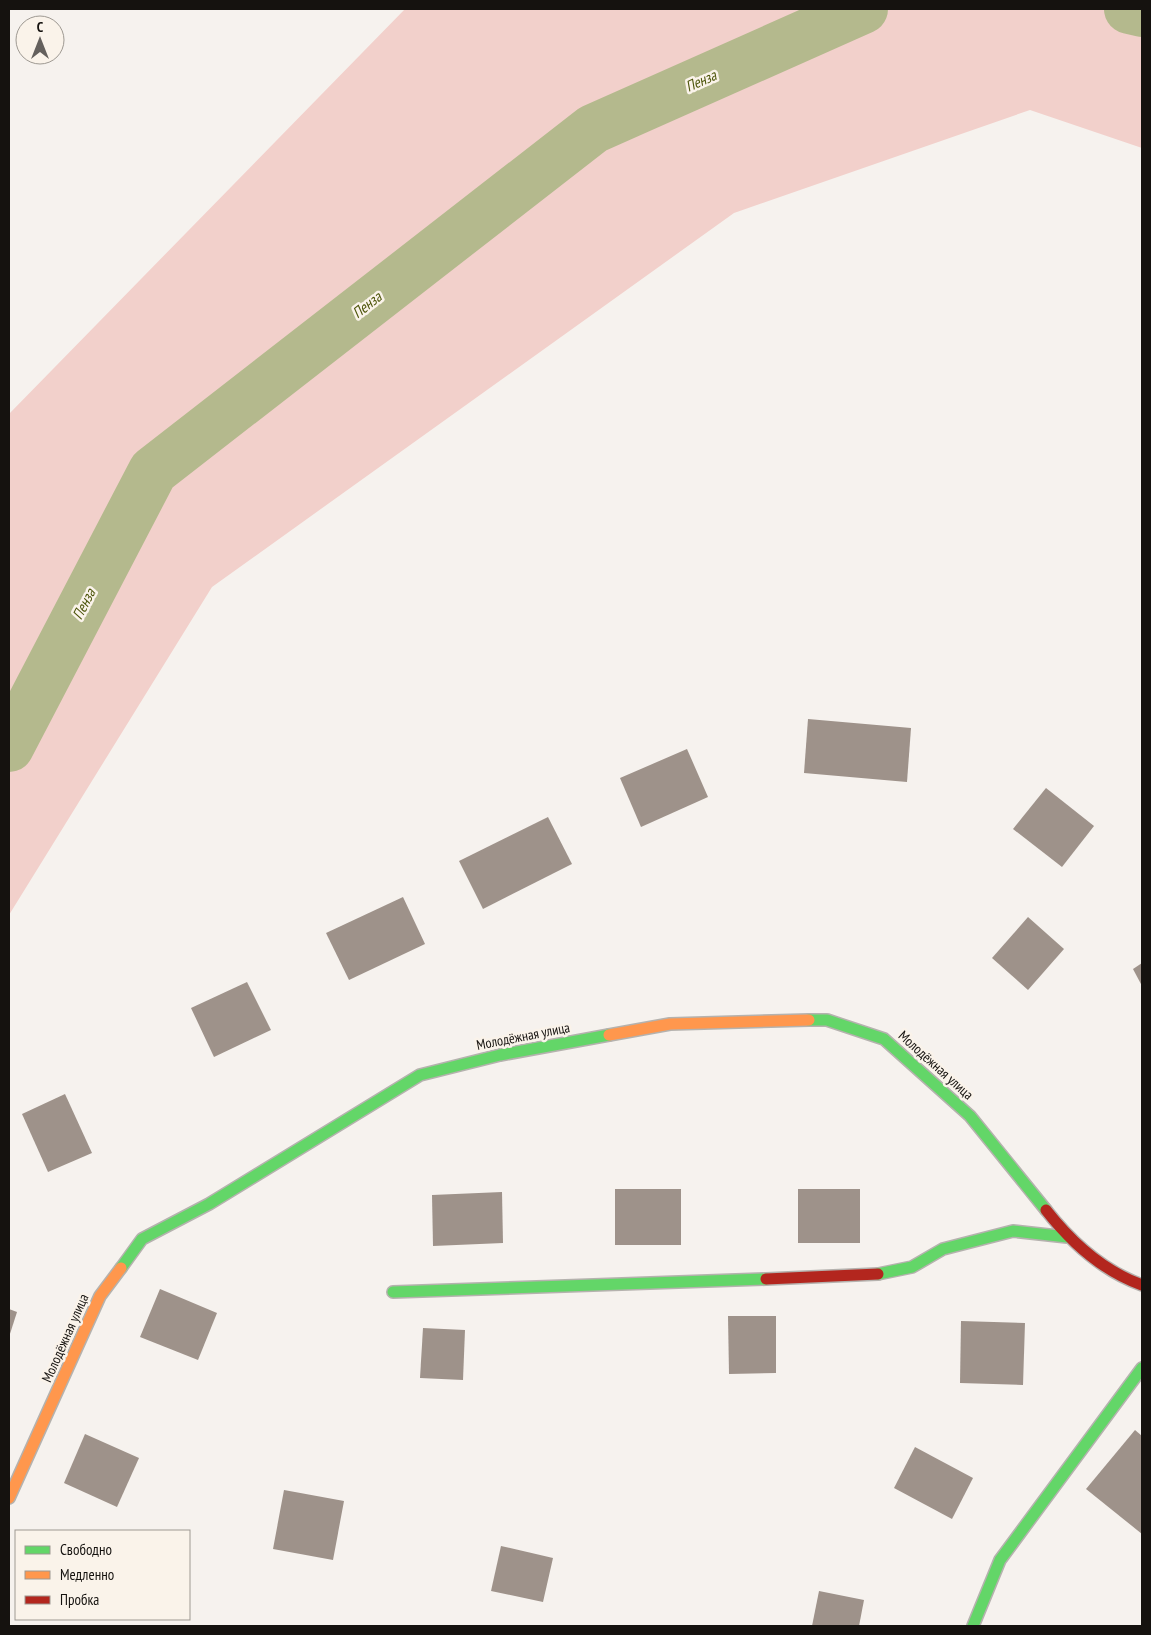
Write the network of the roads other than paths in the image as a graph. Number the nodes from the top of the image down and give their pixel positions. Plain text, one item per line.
1 (1068, 1237) junction
2 (1142, 1285) edge
3 (393, 1292) dead end
4 (1142, 1368) edge
5 (9, 1498) edge
6 (973, 1626) edge

1 - 2 street, Молодёжная улица
1 - 3 street
1 - 5 street, Молодёжная улица
4 - 6 street

